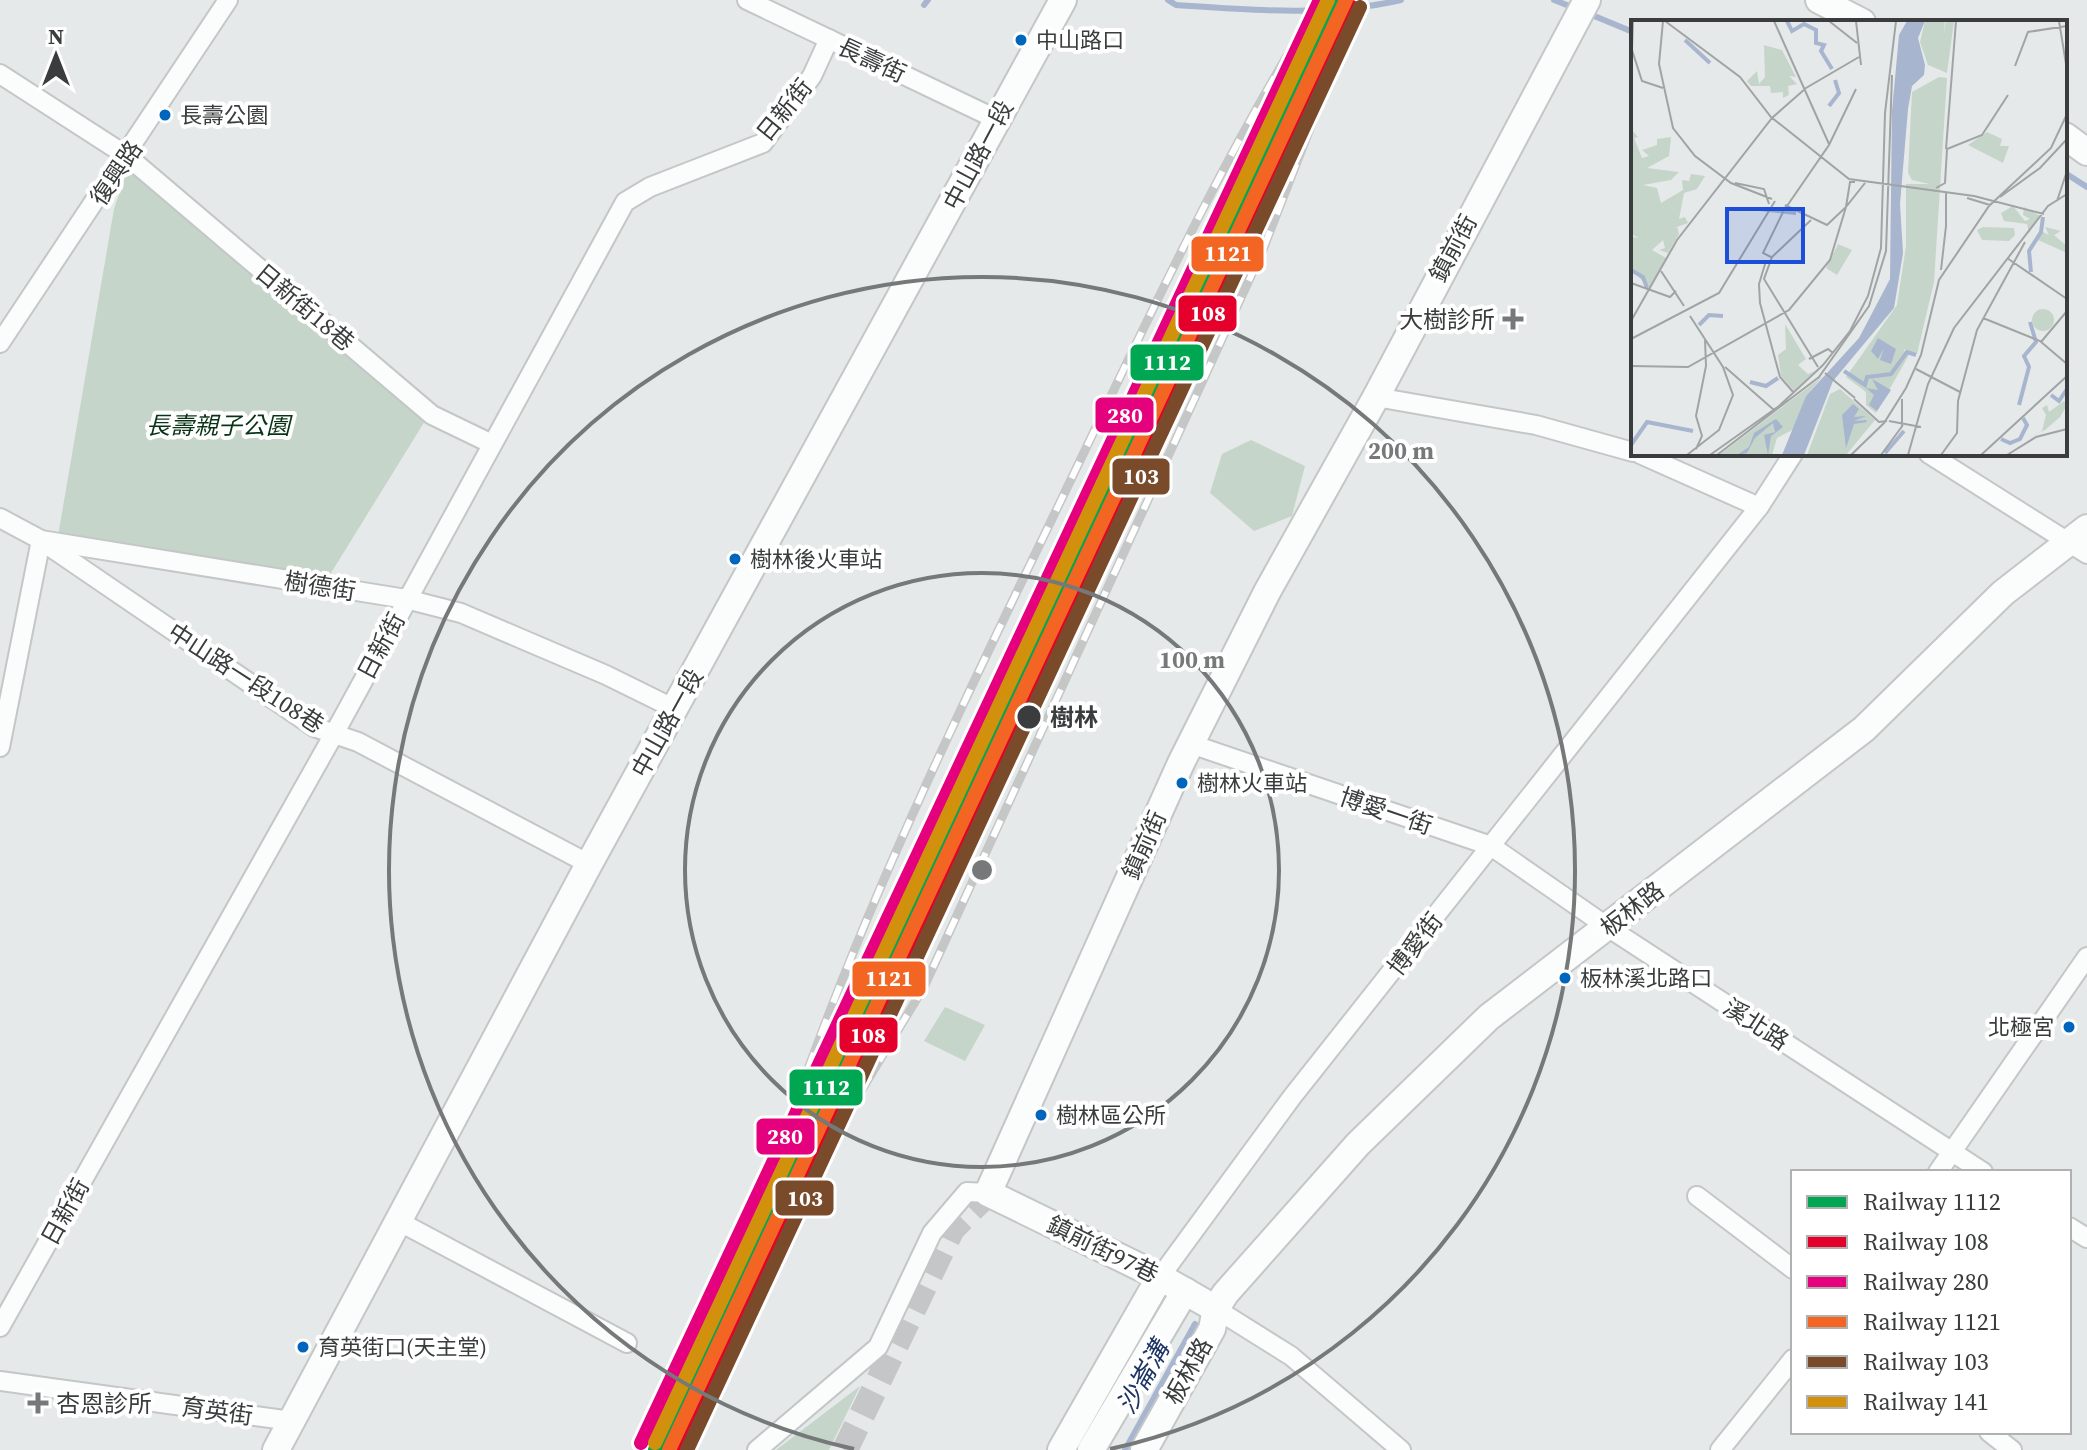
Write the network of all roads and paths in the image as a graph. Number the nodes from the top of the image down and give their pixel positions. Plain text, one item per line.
1 (228, 0) edge
2 (747, 0) edge
3 (1063, 0) edge
4 (1819, 0) edge
5 (1583, 7) edge
6 (1858, 20) edge
7 (829, 39) junction
8 (0, 74) edge
9 (998, 120) junction
10 (2067, 137) edge
11 (2087, 152) edge
12 (127, 156) junction
13 (0, 343) edge
14 (1376, 397) junction
15 (492, 444) junction
16 (1631, 451) edge
17 (1644, 456) edge
18 (1792, 456) edge
19 (1932, 456) edge
20 (1759, 507) junction
21 (0, 518) edge
22 (41, 540) junction
23 (2081, 542) edge
24 (406, 599) junction
25 (675, 709) junction
26 (334, 734) junction
27 (1191, 744) junction
28 (0, 747) edge
29 (1491, 846) junction
30 (589, 864) junction
31 (1609, 928) junction
32 (2087, 957) edge
33 (1953, 1153) junction
34 (1940, 1170) edge
35 (1980, 1170) edge
36 (988, 1193) junction
37 (1697, 1196) dead end
38 (398, 1221) junction
39 (1791, 1267) edge
40 (1160, 1277) junction
41 (1185, 1291) junction
42 (1216, 1309) junction
43 (0, 1327) edge
44 (627, 1343) dead end
45 (1791, 1361) edge
46 (0, 1381) edge
47 (292, 1421) junction
48 (1992, 1434) edge
49 (276, 1450) edge
50 (757, 1450) edge
51 (1061, 1450) edge
52 (1091, 1450) edge
53 (1144, 1450) edge
54 (1401, 1450) edge
55 (1720, 1450) edge
56 (2012, 1450) edge

1 - 12 street, 復興路
2 - 7 street, 長壽街
3 - 9 street, 中山路一段
4 - 6 street
5 - 14 street, 鎮前街
7 - 9 street, 長壽街
7 - 15 street, 日新街
8 - 12 street, 日新街18巷
9 - 25 street, 中山路一段
10 - 11 street
12 - 13 street, 復興路
12 - 15 street, 日新街18巷
14 - 16 street
14 - 27 street, 鎮前街
15 - 24 street, 日新街
17 - 20 street
18 - 20 street, 博愛街
19 - 23 street
20 - 29 street, 博愛街
21 - 22 street, 樹德街
22 - 24 street, 樹德街
22 - 26 street, 中山路一段108巷
22 - 28 street
23 - 31 street, 板林路
24 - 25 street, 樹德街
24 - 26 street, 日新街
25 - 30 street, 中山路一段
26 - 30 street, 中山路一段108巷
26 - 43 street, 日新街
27 - 29 street, 博愛一街
27 - 36 street, 鎮前街
29 - 31 street, 溪北路
29 - 40 street, 博愛街
30 - 38 street, 中山路一段
31 - 33 street, 溪北路
31 - 42 street, 板林路
32 - 33 street
33 - 34 street
33 - 35 street, 溪北路
36 - 40 street, 鎮前街97巷
36 - 50 street
37 - 39 street
38 - 44 street
38 - 47 street, 中山路一段
40 - 41 street, 鎮前街97巷
40 - 51 street, 博愛街
41 - 42 street, 鎮前街97巷
41 - 52 street
42 - 53 street, 板林路
42 - 54 street
45 - 55 street
46 - 47 street, 育英街
47 - 49 street, 中山路一段
48 - 56 street

